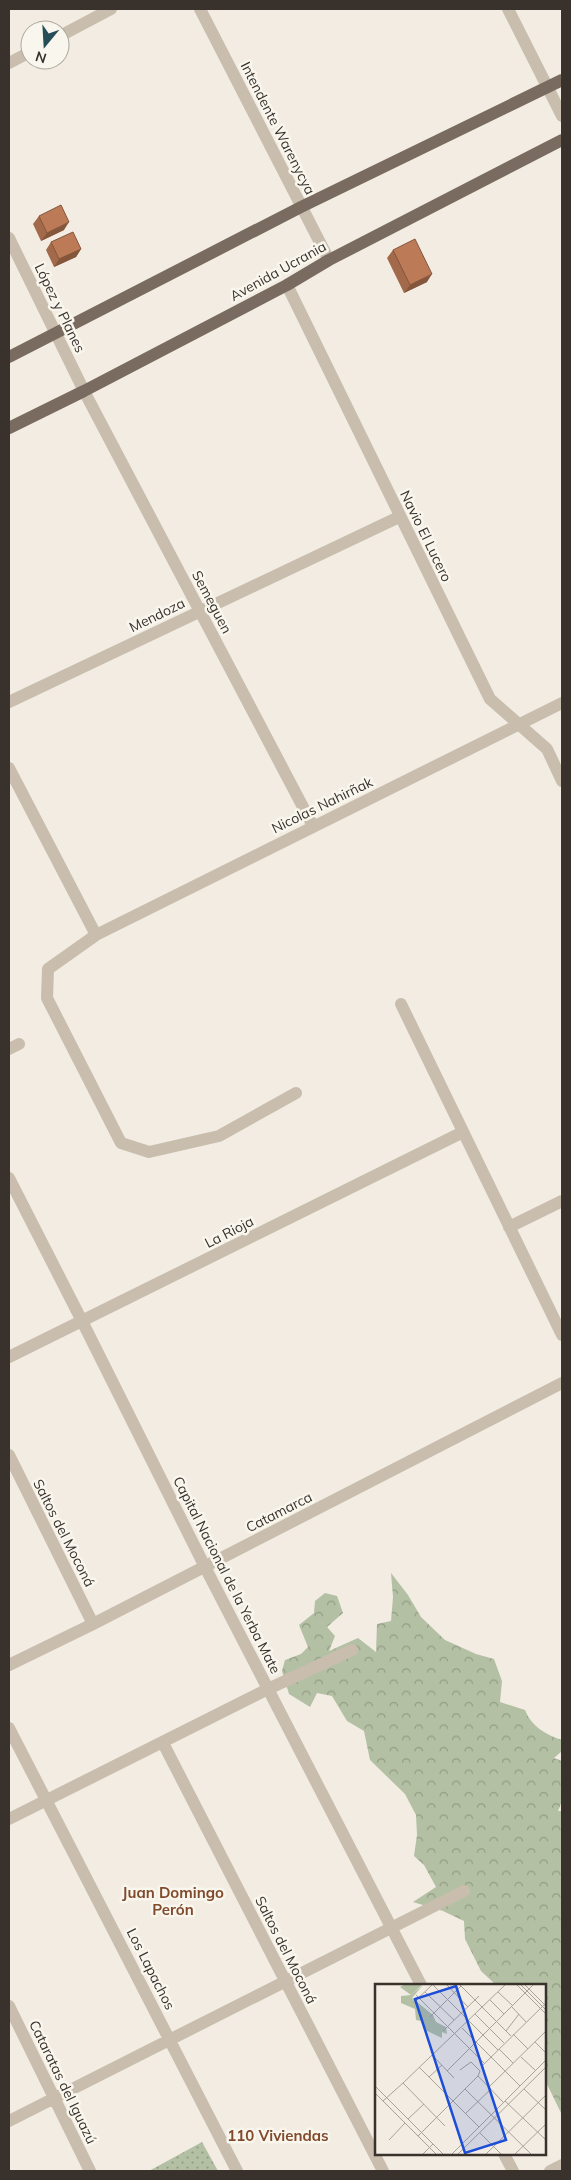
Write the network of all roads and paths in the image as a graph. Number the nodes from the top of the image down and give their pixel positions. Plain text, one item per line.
1 (111, 9) edge
2 (200, 9) edge
3 (508, 9) edge
4 (70, 31) edge
5 (562, 80) edge
6 (547, 87) junction
7 (562, 116) edge
8 (562, 140) edge
9 (301, 207) junction
10 (9, 238) edge
11 (329, 260) junction
12 (286, 285) junction
13 (56, 334) junction
14 (9, 357) edge
15 (84, 391) junction
16 (9, 428) edge
17 (400, 517) junction
18 (200, 610) junction
19 (9, 702) edge
20 (562, 703) edge
21 (519, 724) junction
22 (9, 768) edge
23 (562, 781) edge
24 (313, 826) junction
25 (96, 935) junction
26 (401, 1004) dead end
27 (296, 1093) dead end
28 (463, 1132) junction
29 (9, 1178) edge
30 (562, 1201) edge
31 (509, 1227) junction
32 (82, 1320) junction
33 (562, 1335) edge
34 (9, 1357) edge
35 (562, 1383) edge
36 (9, 1455) edge
37 (205, 1567) junction
38 (93, 1624) junction
39 (352, 1650) dead end
40 (9, 1666) edge
41 (268, 1689) junction
42 (9, 1728) edge
43 (163, 1743) junction
44 (47, 1800) junction
45 (9, 1819) edge
46 (464, 1891) dead end
47 (392, 1927) junction
48 (285, 1981) junction
49 (420, 1984) edge
50 (9, 2006) edge
51 (170, 2040) junction
52 (54, 2098) junction
53 (9, 2122) edge
54 (505, 2155) edge
55 (562, 2166) edge
56 (90, 2171) edge
57 (237, 2171) edge
58 (383, 2171) edge
59 (513, 2171) edge
60 (550, 2171) edge

1 - 4 street
2 - 9 street, Intendente Warenycya
3 - 6 street
5 - 6 main road
6 - 7 street
6 - 9 main road
8 - 11 main road, Avenida Ucrania
9 - 11 street, Intendente Warenycya
9 - 13 main road
10 - 13 street, López y Planes
11 - 12 main road, Avenida Ucrania
12 - 15 main road, Avenida Ucrania
12 - 17 street, Navio El Lucero
13 - 14 main road
13 - 15 street, López y Planes
15 - 16 main road, Avenida Ucrania
15 - 18 street, Semeguen
17 - 18 street, Mendoza
17 - 21 street, Navio El Lucero
18 - 19 street, Mendoza
18 - 24 street, Semeguen
20 - 21 street, Nicolas Nahirñak
21 - 23 street, Navio El Lucero
21 - 24 street, Nicolas Nahirñak
22 - 25 street
24 - 25 street, Nicolas Nahirñak
25 - 27 street, Nicolas Nahirñak
26 - 28 street
28 - 31 street
28 - 32 street, La Rioja
29 - 32 street, Capital Nacional de la Yerba Mate
30 - 31 street
31 - 33 street
32 - 34 street, La Rioja
32 - 37 street, Capital Nacional de la Yerba Mate
35 - 37 street, Catamarca
36 - 38 street, Saltos del Moconá
37 - 38 street, Catamarca
37 - 41 street, Capital Nacional de la Yerba Mate
38 - 40 street, Catamarca
39 - 41 street
41 - 43 street
41 - 47 street, Capital Nacional de la Yerba Mate
42 - 44 street, Los Lapachos
43 - 44 street
43 - 48 street, Saltos del Moconá
44 - 45 street
44 - 51 street, Los Lapachos
46 - 47 street
47 - 48 street
47 - 49 street, Capital Nacional de la Yerba Mate
48 - 51 street
48 - 58 street, Saltos del Moconá
50 - 52 street, Cataratas del Iguazú
51 - 52 street
51 - 57 street, Los Lapachos
52 - 53 street
52 - 56 street, Cataratas del Iguazú
54 - 59 street
55 - 60 street

